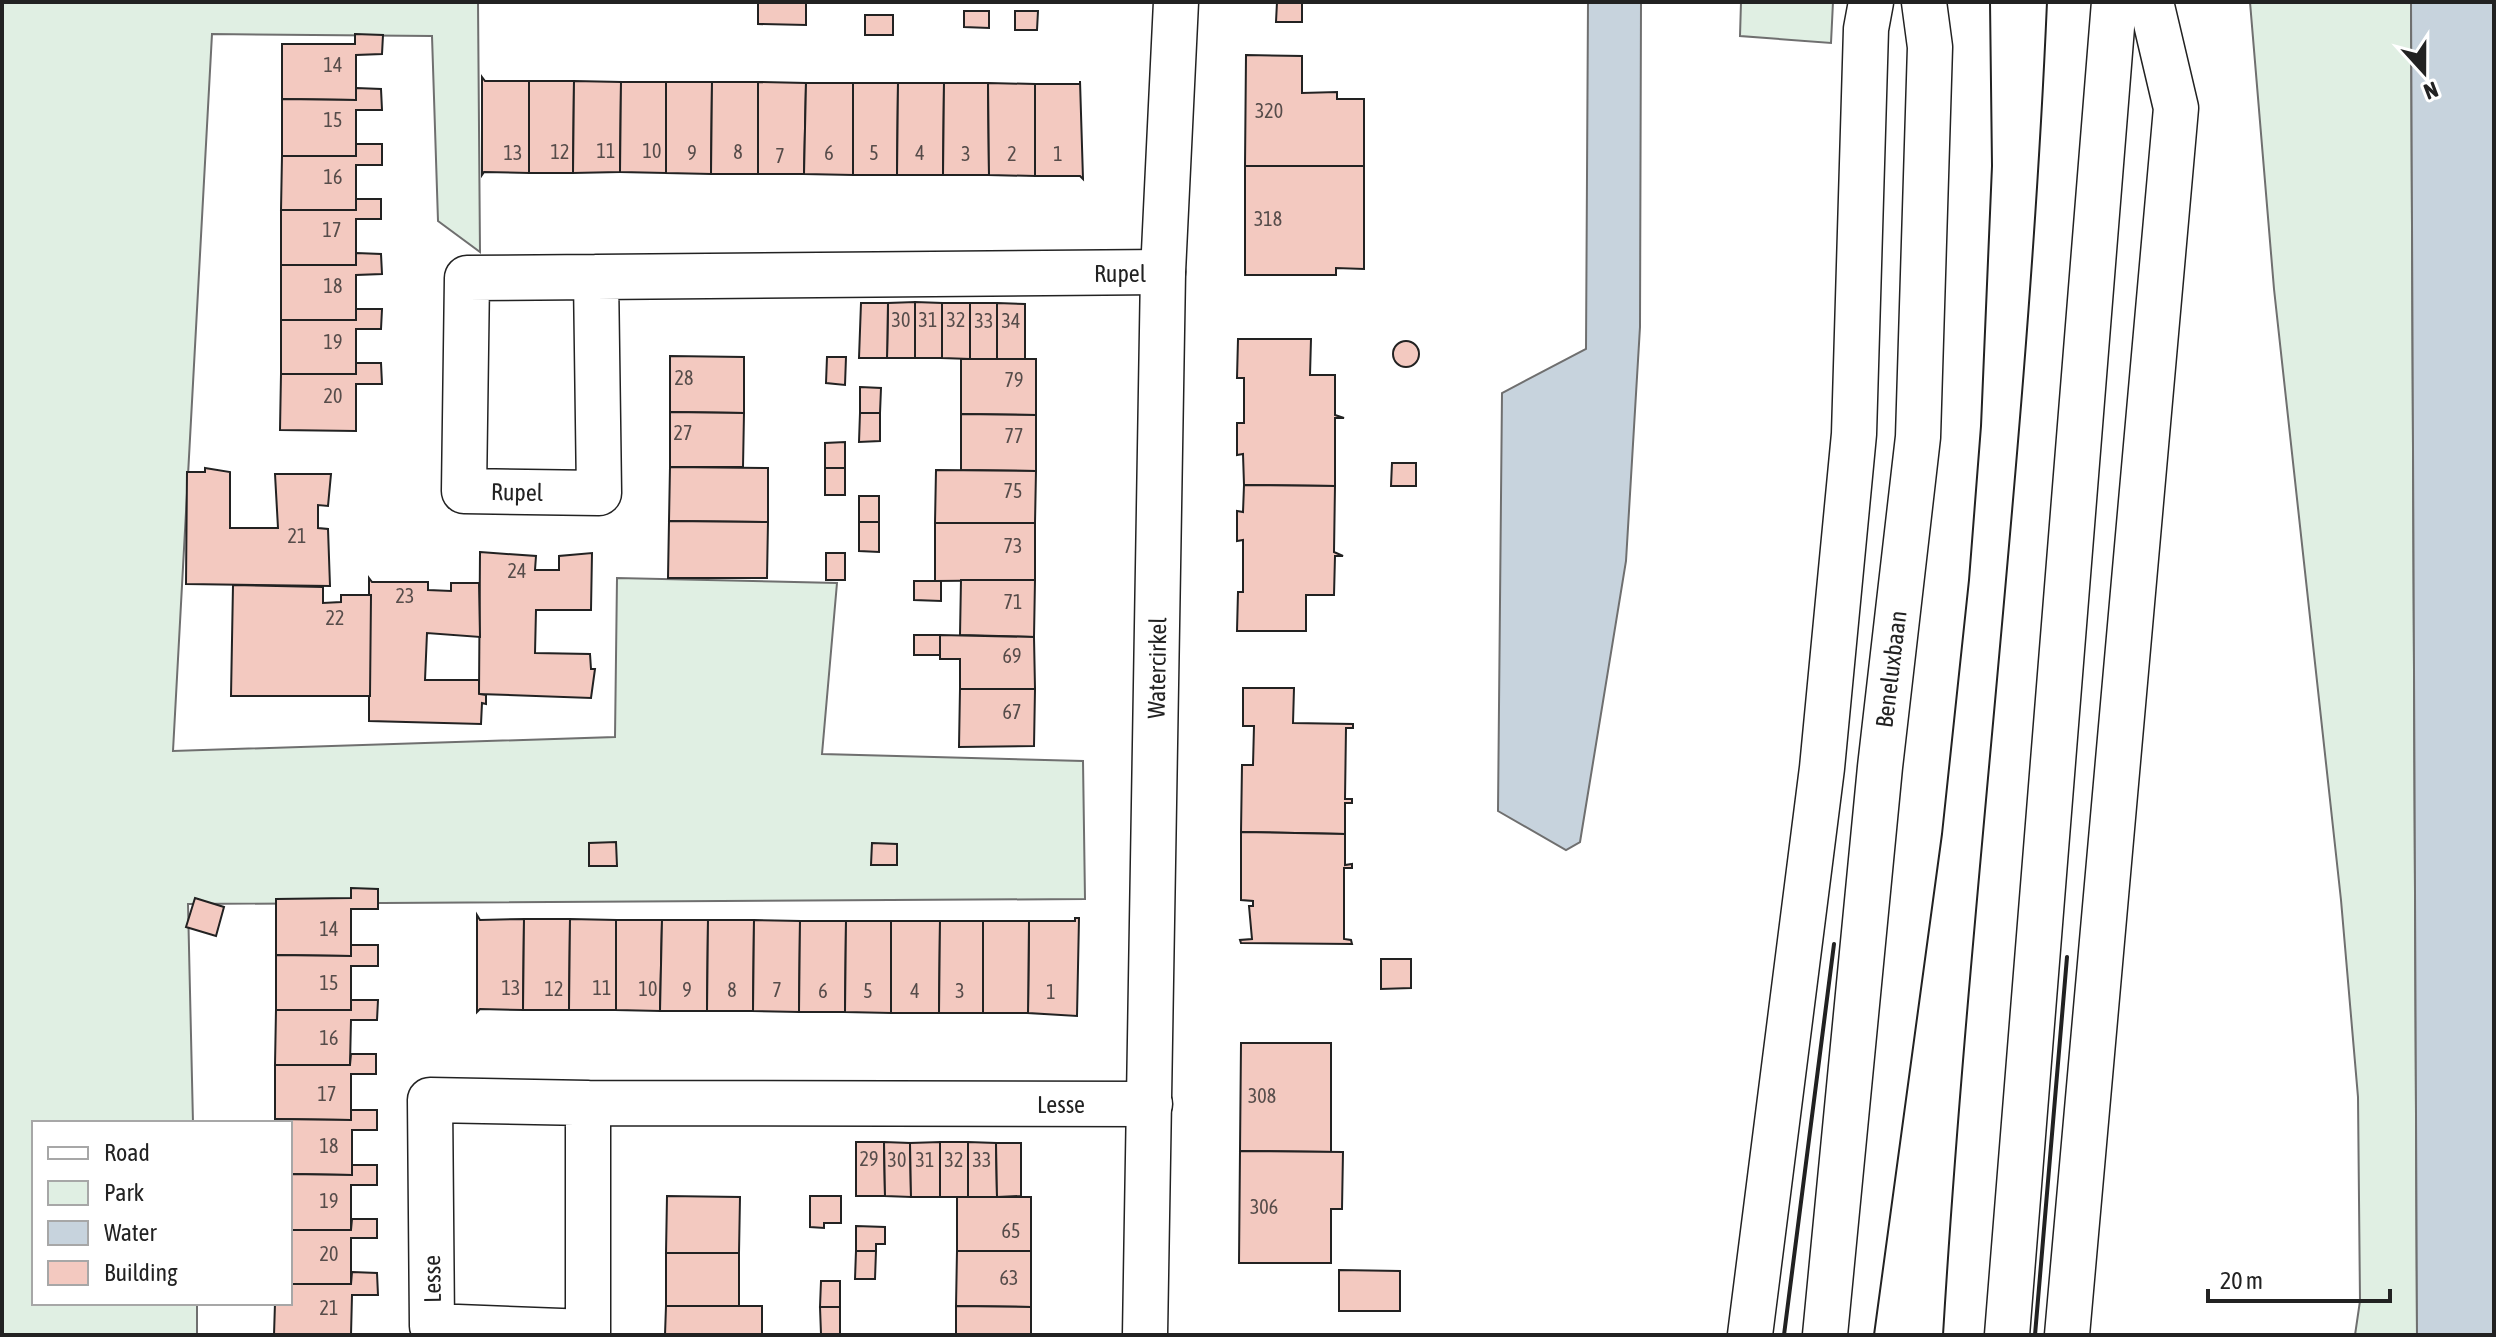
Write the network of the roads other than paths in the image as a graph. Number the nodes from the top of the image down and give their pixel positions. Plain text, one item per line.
1 (1176, 2) edge
2 (1871, 2) edge
3 (1924, 2) edge
4 (2114, 2) edge
5 (2151, 2) edge
6 (1163, 272) junction
7 (596, 277) junction
8 (588, 1103) junction
9 (1150, 1104) junction
10 (1145, 1335) edge
11 (1750, 1335) edge
12 (1825, 1335) edge
13 (2007, 1335) edge
14 (2067, 1335) edge

1 - 6 main road, Watercirkel
2 - 11 main road
3 - 12 main road, Beneluxbaan
4 - 13 main road
5 - 14 main road
6 - 7 main road, Rupel
6 - 9 main road, Watercirkel
7 - 7 main road, Rupel
8 - 8 main road, Lesse
8 - 9 main road, Lesse
9 - 10 main road, Watercirkel

